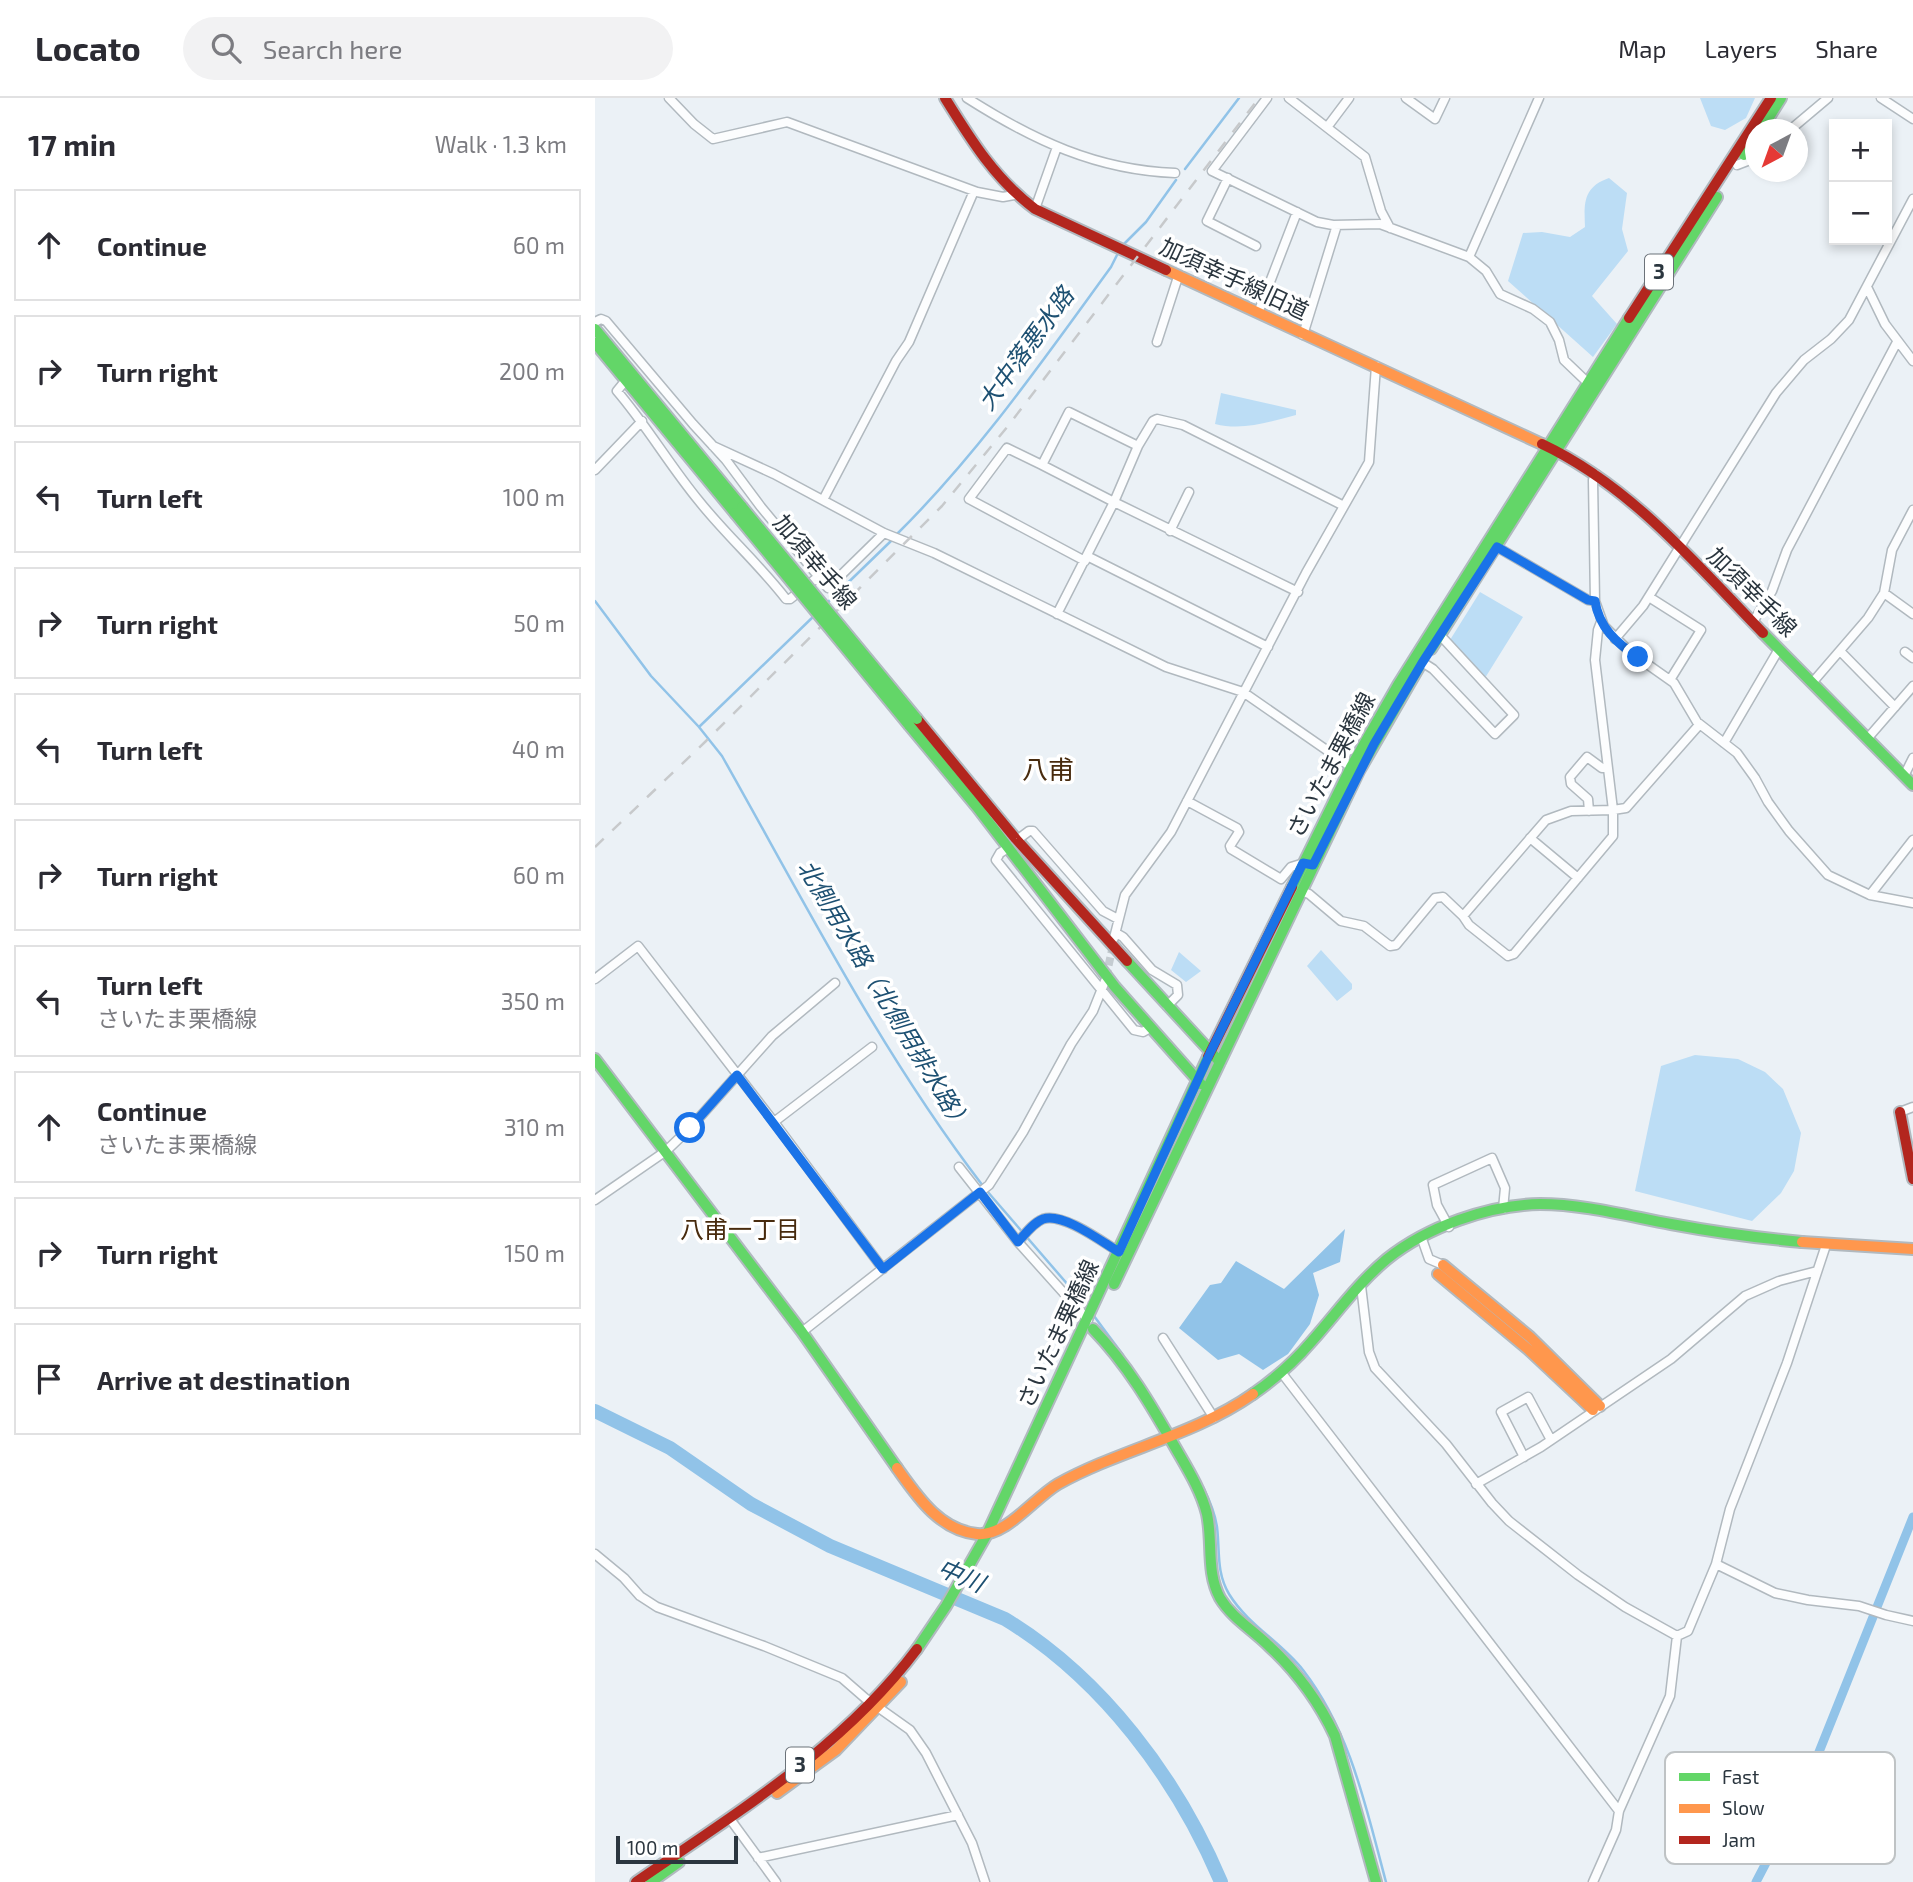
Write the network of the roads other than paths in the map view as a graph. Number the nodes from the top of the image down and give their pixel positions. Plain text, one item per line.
1 (669, 98) edge
2 (945, 98) edge
3 (967, 98) edge
4 (1267, 98) edge
5 (1289, 98) edge
6 (1349, 98) edge
7 (1406, 98) edge
8 (1445, 98) edge
9 (1539, 98) edge
10 (1771, 98) edge
11 (1781, 98) edge
12 (1828, 98) edge
13 (1881, 98) edge
14 (1768, 119) edge
15 (1803, 119) edge
16 (1913, 119) edge
17 (1328, 126) junction
18 (1057, 147) junction
19 (1745, 153) edge
20 (1745, 162) edge
21 (1737, 165) junction
22 (1175, 173) dead end
23 (1228, 178) junction
24 (974, 191) junction
25 (1014, 195) junction
26 (1913, 199) edge
27 (1035, 209) junction
28 (1297, 212) junction
29 (1337, 225) junction
30 (1390, 228) junction
31 (1256, 246) dead end
32 (1469, 257) junction
33 (1178, 277) junction
34 (1867, 287) junction
35 (1258, 313) junction
36 (595, 323) edge
37 (595, 329) edge
38 (1303, 335) junction
39 (1157, 342) dead end
40 (1897, 342) junction
41 (595, 343) edge
42 (1912, 358) edge
43 (1375, 366) junction
44 (626, 380) junction
45 (1587, 382) junction
46 (642, 421) junction
47 (713, 446) junction
48 (1138, 446) junction
49 (1547, 446) junction
50 (1558, 452) junction
51 (1042, 466) junction
52 (595, 470) edge
53 (1596, 474) junction
54 (1189, 492) dead end
55 (823, 499) junction
56 (1114, 502) junction
57 (1344, 506) junction
58 (739, 510) junction
59 (1913, 510) edge
60 (1170, 531) junction
61 (884, 533) junction
62 (1497, 547) junction
63 (1680, 549) junction
64 (1086, 558) junction
65 (818, 577) junction
66 (828, 589) dead end
67 (1298, 592) junction
68 (1884, 593) junction
69 (1649, 597) junction
70 (1595, 601) junction
71 (1057, 614) junction
72 (1913, 614) edge
73 (1601, 622) junction
74 (1752, 622) junction
75 (1440, 635) junction
76 (1615, 639) junction
77 (1268, 648) junction
78 (1779, 649) junction
79 (1840, 651) junction
80 (1422, 663) junction
81 (1670, 680) junction
82 (1812, 683) junction
83 (1913, 686) edge
84 (1243, 692) junction
85 (1895, 707) junction
86 (913, 722) junction
87 (1699, 725) junction
88 (1867, 739) junction
89 (1724, 743) junction
90 (1913, 758) edge
91 (1351, 767) junction
92 (1607, 768) junction
93 (1904, 776) junction
94 (1913, 785) edge
95 (1187, 801) junction
96 (1613, 810) junction
97 (1588, 811) junction
98 (1530, 838) junction
99 (1913, 840) edge
100 (1012, 844) junction
101 (1308, 864) junction
102 (1579, 878) junction
103 (1301, 891) junction
104 (1870, 895) junction
105 (1913, 903) edge
106 (1463, 916) junction
107 (1118, 919) junction
108 (595, 979) edge
109 (1105, 981) tunnel mouth
110 (835, 983) dead end
111 (1102, 990) junction
112 (1167, 1006) junction
113 (1150, 1028) junction
114 (872, 1047) dead end
115 (1210, 1053) junction
116 (595, 1059) edge
117 (1220, 1062) junction
118 (737, 1075) junction
119 (1198, 1081) junction
120 (1208, 1090) junction
121 (1913, 1107) edge
122 (1900, 1112) joint
123 (774, 1122) junction
124 (666, 1151) junction
125 (959, 1167) dead end
126 (1913, 1179) edge
127 (984, 1189) junction
128 (595, 1200) edge
129 (1503, 1209) junction
130 (1449, 1227) junction
131 (1422, 1239) junction
132 (1018, 1242) junction
133 (1826, 1245) junction
134 (1913, 1249) edge
135 (1119, 1252) junction
136 (883, 1269) junction
137 (1440, 1269) joint
138 (1817, 1271) junction
139 (1361, 1286) junction
140 (1093, 1319) junction
141 (802, 1332) junction
142 (1163, 1338) dead end
143 (1282, 1372) junction
144 (1596, 1408) junction
145 (1214, 1418) junction
146 (1172, 1435) junction
147 (1551, 1440) junction
148 (1524, 1457) junction
149 (1476, 1485) junction
150 (991, 1533) junction
151 (595, 1554) edge
152 (1716, 1564) junction
153 (1913, 1621) edge
154 (1677, 1636) junction
155 (875, 1705) junction
156 (1619, 1811) junction
157 (958, 1815) junction
158 (733, 1823) junction
159 (758, 1858) junction
160 (665, 1878) edge
161 (635, 1882) edge
162 (651, 1882) edge
163 (776, 1882) edge
164 (985, 1882) edge
165 (1376, 1882) edge
166 (1593, 1882) edge

1 - 24 street
2 - 25 main road, 加須幸手線旧道
3 - 18 street
4 - 23 street
5 - 17 street
6 - 17 street
7 - 8 street
9 - 32 street
10 - 45 main road, さいたま栗橋線 / 3
11 - 14 main road
12 - 15 street
13 - 16 street
17 - 30 street
18 - 22 street
18 - 27 street
19 - 21 main road, さいたま栗橋線 / 3
20 - 21 street
21 - 50 main road, さいたま栗橋線 / 3
23 - 28 street
23 - 31 street
24 - 25 street
24 - 55 street
25 - 27 main road, 加須幸手線旧道
26 - 34 street
27 - 33 main road, 加須幸手線旧道
28 - 29 street
28 - 35 street
29 - 30 street
29 - 38 street
30 - 32 street
32 - 45 street
33 - 35 main road, 加須幸手線旧道
33 - 39 street
34 - 40 street
34 - 63 street
35 - 38 main road, 加須幸手線旧道
36 - 47 street
37 - 58 main road, 加須幸手線
38 - 43 main road, 加須幸手線旧道
40 - 42 street
40 - 74 street
41 - 44 main road, 加須幸手線
43 - 49 main road, 加須幸手線旧道
43 - 57 street
44 - 46 street
44 - 58 main road, 加須幸手線
45 - 49 main road, さいたま栗橋線 / 3
46 - 52 street
46 - 65 street
47 - 55 street
47 - 65 street
48 - 51 street
48 - 56 street
48 - 57 street
49 - 50 main road, 加須幸手線
49 - 91 main road, さいたま栗橋線 / 3
50 - 53 main road, 加須幸手線
50 - 62 main road, さいたま栗橋線 / 3
51 - 56 street
51 - 64 street
53 - 63 main road, 加須幸手線
53 - 70 street
54 - 60 street
55 - 61 street
56 - 60 street
56 - 64 street
57 - 67 street
58 - 86 main road, 加須幸手線, bridge
59 - 68 street
60 - 67 street
61 - 65 street
61 - 71 street
62 - 70 street
62 - 75 main road, さいたま栗橋線 / 3
63 - 69 street
63 - 74 main road, 加須幸手線
64 - 71 street
64 - 77 street
65 - 66 street
67 - 77 street
68 - 72 street
68 - 79 street
69 - 76 street
69 - 81 street
70 - 73 street
71 - 84 street
73 - 76 street
73 - 92 street
74 - 78 main road, 加須幸手線
75 - 80 main road, さいたま栗橋線 / 3
75 - 80 street
76 - 81 street
77 - 84 street
78 - 82 main road, 加須幸手線
78 - 89 street
79 - 82 street
79 - 85 street
80 - 101 main road, さいたま栗橋線 / 3
81 - 87 street
82 - 88 main road, 加須幸手線
83 - 85 street
84 - 91 street
84 - 95 street
85 - 88 street
86 - 100 main road, 加須幸手線
86 - 100 main road, 加須幸手線
87 - 89 street
87 - 96 street
88 - 93 main road, 加須幸手線
89 - 104 street
90 - 93 street
91 - 101 main road, さいたま栗橋線 / 3
92 - 96 street
92 - 97 street
93 - 94 main road, 加須幸手線
95 - 101 street
95 - 107 street
96 - 97 street
96 - 102 street
97 - 98 street
98 - 102 street
98 - 106 street
99 - 104 street
100 - 107 street
100 - 111 street
100 - 112 main road
100 - 113 main road
101 - 103 main road, さいたま栗橋線 / 3
101 - 115 main road, さいたま栗橋線 / 3
102 - 106 street
103 - 106 street
103 - 117 main road, さいたま栗橋線 / 3
104 - 105 street
107 - 112 street
108 - 118 street
109 - 111 street
110 - 118 street
111 - 113 street
111 - 127 street
112 - 115 main road
113 - 119 main road
114 - 123 street
115 - 117 main road
115 - 119 main road, さいたま栗橋線 / 3
116 - 124 main road
117 - 120 main road, さいたま栗橋線 / 3
118 - 123 street
118 - 124 street
119 - 120 main road
119 - 135 main road, さいたま栗橋線 / 3
120 - 140 main road, さいたま栗橋線 / 3
121 - 122 street
122 - 126 main road
123 - 136 street
124 - 128 street
124 - 141 main road
125 - 127 street
127 - 132 street
127 - 136 street
129 - 130 main road
129 - 130 street
129 - 133 main road
130 - 131 main road
131 - 137 street
131 - 139 main road
132 - 135 street
132 - 140 street
133 - 134 main road
133 - 138 street
135 - 140 main road, さいたま栗橋線 / 3
136 - 141 street
137 - 144 main road
138 - 144 street
138 - 152 street
139 - 143 main road
139 - 149 street
140 - 146 main road
140 - 150 main road, さいたま栗橋線 / 3
141 - 150 main road
142 - 145 street
143 - 145 main road
143 - 156 street
144 - 147 street
145 - 146 main road
146 - 150 main road
146 - 165 main road
147 - 148 street
147 - 148 street
148 - 149 street
149 - 154 street
150 - 155 main road, さいたま栗橋線 / 3
151 - 155 street
152 - 153 street
152 - 154 street
154 - 156 street
155 - 157 street
155 - 158 main road, さいたま栗橋線 / 3
155 - 161 main road, さいたま栗橋線 / 3
156 - 166 street
157 - 159 street
157 - 164 street
158 - 159 street
158 - 160 main road, さいたま栗橋線 / 3
159 - 163 street
160 - 162 main road, さいたま栗橋線 / 3

